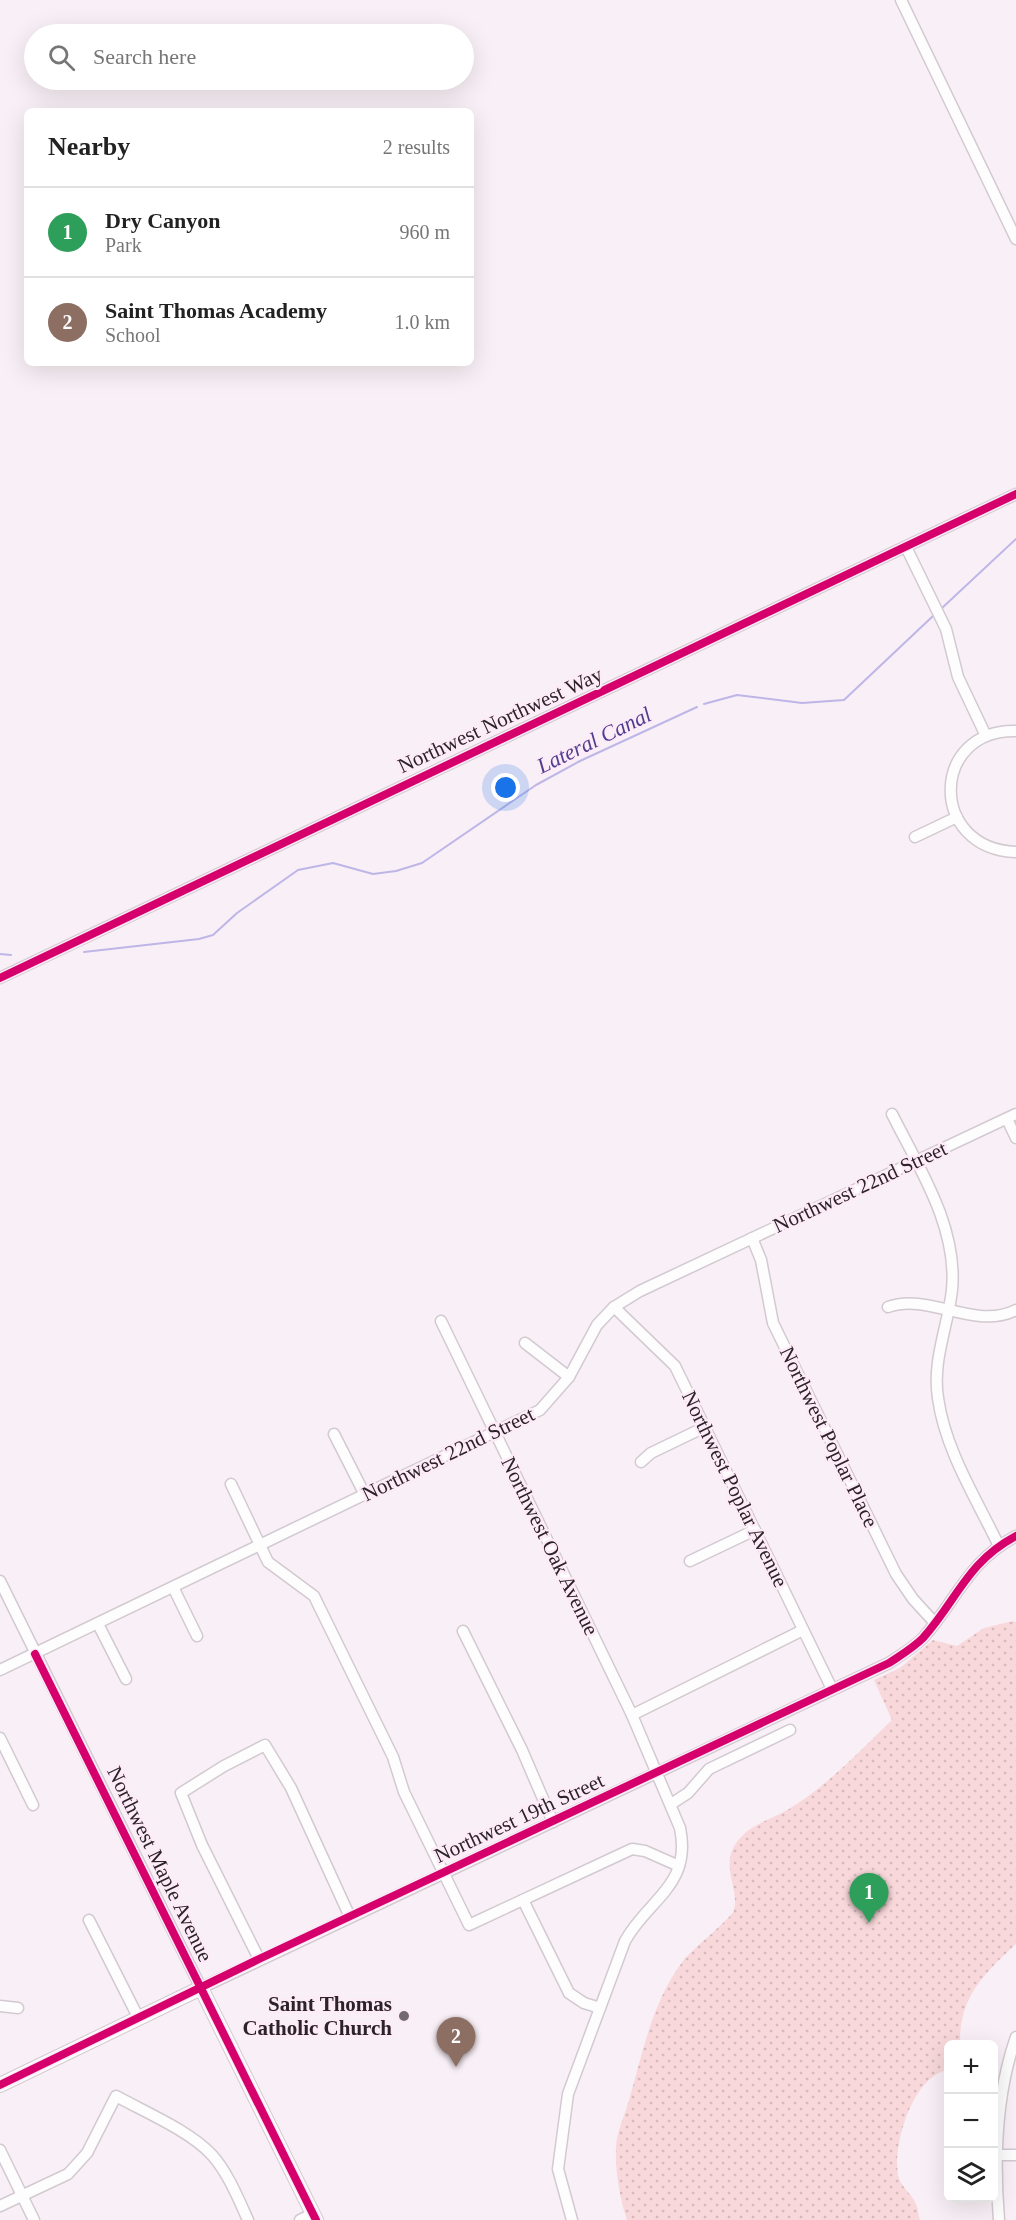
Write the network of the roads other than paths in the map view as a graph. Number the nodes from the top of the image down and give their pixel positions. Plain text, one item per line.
1 (901, 0) edge
2 (1016, 239) edge
3 (1016, 494) edge
4 (906, 547) junction
5 (1016, 731) edge
6 (986, 736) junction
7 (957, 817) junction
8 (915, 837) dead end
9 (1016, 852) edge
10 (0, 978) edge
11 (892, 1114) dead end
12 (1011, 1116) edge
13 (1016, 1138) edge
14 (916, 1161) junction
15 (752, 1238) junction
16 (614, 1307) junction
17 (888, 1307) dead end
18 (1016, 1310) edge
19 (948, 1311) junction
20 (441, 1321) dead end
21 (525, 1343) dead end
22 (569, 1377) junction
23 (705, 1427) junction
24 (334, 1434) dead end
25 (495, 1434) junction
26 (641, 1462) dead end
27 (231, 1484) dead end
28 (365, 1496) junction
29 (755, 1530) junction
30 (1016, 1536) edge
31 (261, 1545) junction
32 (999, 1546) junction
33 (690, 1561) dead end
34 (0, 1581) edge
35 (173, 1587) junction
36 (934, 1622) junction
37 (98, 1624) junction
38 (803, 1630) junction
39 (463, 1631) dead end
40 (197, 1636) dead end
41 (35, 1654) junction
42 (0, 1670) edge
43 (126, 1679) dead end
44 (832, 1689) junction
45 (632, 1715) junction
46 (790, 1731) dead end
47 (0, 1738) edge
48 (655, 1773) junction
49 (33, 1804) dead end
50 (671, 1804) junction
51 (553, 1822) junction
52 (678, 1866) junction
53 (443, 1873) junction
54 (523, 1900) junction
55 (350, 1917) junction
56 (89, 1920) dead end
57 (259, 1959) junction
58 (201, 1988) junction
59 (0, 2006) edge
60 (18, 2008) dead end
61 (600, 2008) junction
62 (138, 2018) junction
63 (1016, 2037) edge
64 (0, 2085) edge
65 (998, 2113) edge
66 (0, 2150) edge
67 (998, 2154) joint
68 (1016, 2155) edge
69 (22, 2196) junction
70 (0, 2206) edge
71 (310, 2218) edge
72 (34, 2220) edge
73 (248, 2220) edge
74 (572, 2220) edge
75 (999, 2220) edge

1 - 2 street
3 - 4 street, Northwest Northwest Way
4 - 6 street
4 - 10 street, Northwest Northwest Way
5 - 6 street
6 - 7 street
7 - 8 street
7 - 9 street
11 - 14 street
12 - 13 street
12 - 14 street, Northwest 22nd Street
14 - 15 street, Northwest 22nd Street
14 - 19 street
15 - 16 street, Northwest 22nd Street
15 - 36 street, Northwest Poplar Place
16 - 22 street, Northwest 22nd Street
16 - 23 street, Northwest Poplar Avenue
17 - 19 street
18 - 19 street
19 - 32 street
20 - 25 street, Northwest Oak Avenue
21 - 22 street
22 - 25 street, Northwest 22nd Street
23 - 26 street
23 - 29 street, Northwest Poplar Avenue
24 - 28 street
25 - 28 street, Northwest 22nd Street
25 - 45 street, Northwest Oak Avenue
27 - 31 street
28 - 31 street, Northwest 22nd Street
29 - 33 street
29 - 38 street, Northwest Poplar Avenue
30 - 32 street, Northwest 19th Street
31 - 35 street, Northwest 22nd Street
31 - 53 street
32 - 36 street, Northwest 19th Street
34 - 41 street, Northwest Maple Avenue
35 - 37 street, Northwest 22nd Street
35 - 40 street
36 - 44 street, Northwest 19th Street
37 - 41 street, Northwest 22nd Street
37 - 43 street
38 - 44 street, Northwest Poplar Avenue
38 - 45 street
39 - 51 street
41 - 42 street, Northwest 22nd Street
41 - 58 street, Northwest Maple Avenue
44 - 48 street, Northwest 19th Street
45 - 48 street, Northwest Oak Avenue
46 - 50 street
47 - 49 street
48 - 50 street, Northwest Oak Avenue
48 - 51 street, Northwest 19th Street
50 - 52 street, Northwest Oak Avenue
51 - 53 street, Northwest 19th Street
52 - 54 street
52 - 61 street, Northwest Oak Avenue
53 - 54 street
53 - 55 street, Northwest 19th Street
54 - 61 street
55 - 57 street, Northwest 19th Street
55 - 57 street
56 - 62 street
57 - 58 street, Northwest 19th Street
58 - 62 main road, Northwest 19th Street
58 - 71 main road, Northwest Maple Avenue
59 - 60 street
61 - 74 street, Northwest Oak Avenue
62 - 64 main road, Northwest 19th Street
63 - 65 street
66 - 69 street
67 - 68 street
67 - 75 street
69 - 70 street
69 - 72 street
69 - 73 street

